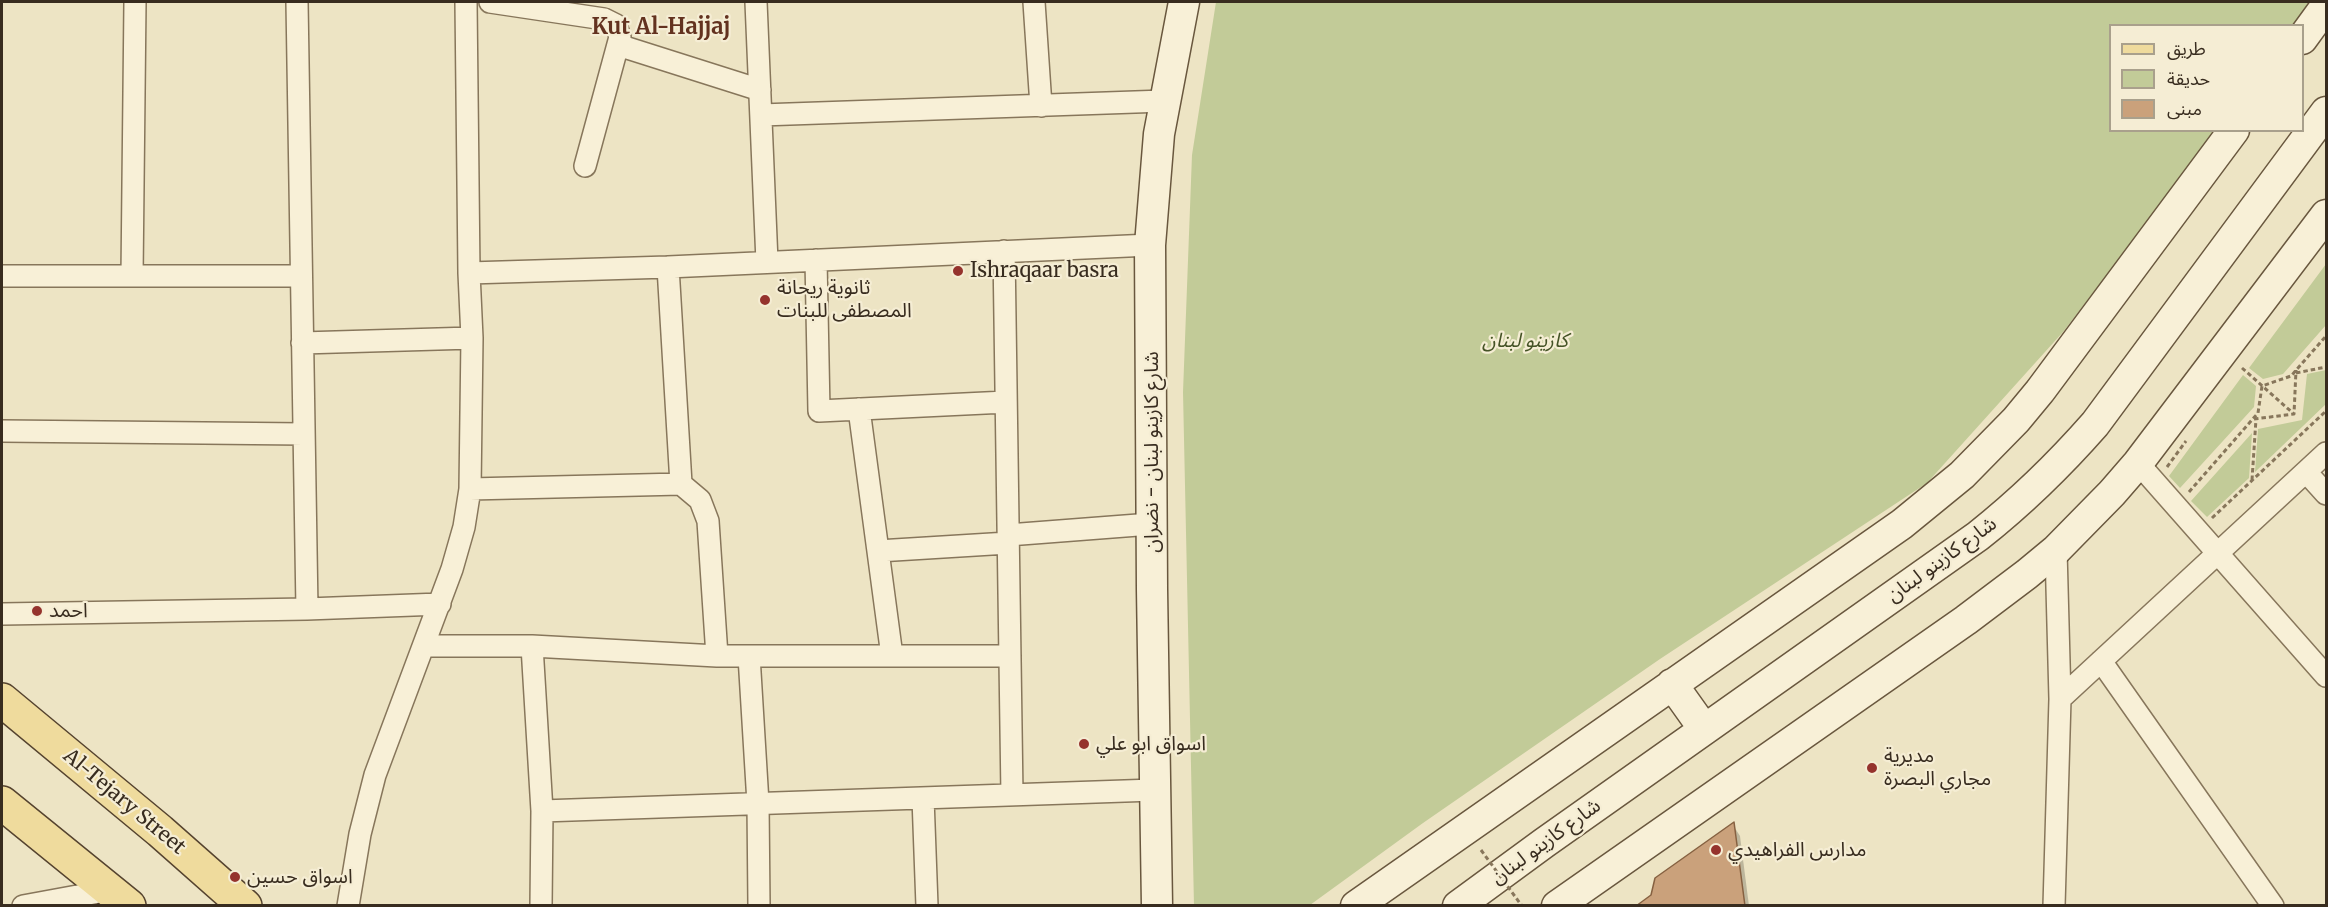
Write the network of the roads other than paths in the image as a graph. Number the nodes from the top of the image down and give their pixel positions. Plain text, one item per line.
1 (135, 2) edge
2 (297, 2) edge
3 (466, 2) edge
4 (490, 2) edge
5 (756, 2) edge
6 (1034, 2) edge
7 (1184, 2) edge
8 (2326, 6) edge
9 (2304, 36) edge
10 (618, 45) junction
11 (760, 90) junction
12 (1164, 101) junction
13 (1041, 106) junction
14 (2326, 112) edge
15 (761, 115) junction
16 (2233, 132) edge
17 (585, 166) dead end
18 (2326, 215) edge
19 (1150, 245) junction
20 (1004, 251) junction
21 (816, 260) junction
22 (767, 262) junction
23 (668, 267) junction
24 (469, 273) junction
25 (2, 276) edge
26 (132, 276) junction
27 (301, 276) junction
28 (472, 338) junction
29 (302, 343) junction
30 (1006, 402) junction
31 (859, 409) junction
32 (2, 431) edge
33 (304, 434) junction
34 (2326, 453) edge
35 (2152, 467) junction
36 (2307, 473) junction
37 (681, 484) junction
38 (470, 489) junction
39 (2326, 494) edge
40 (1151, 524) junction
41 (1008, 539) junction
42 (2056, 550) junction
43 (878, 551) junction
44 (2218, 555) junction
45 (440, 604) junction
46 (307, 609) junction
47 (2, 614) edge
48 (424, 646) junction
49 (532, 646) junction
50 (717, 656) junction
51 (749, 656) junction
52 (892, 656) junction
53 (1010, 656) junction
54 (2101, 661) junction
55 (2326, 676) edge
56 (1672, 684) junction
57 (2060, 699) junction
58 (2, 700) edge
59 (1704, 729) junction
60 (1154, 790) junction
61 (1012, 795) junction
62 (922, 798) junction
63 (2, 803) edge
64 (758, 803) junction
65 (542, 811) junction
66 (119, 898) edge
67 (23, 906) edge
68 (245, 906) edge
69 (348, 906) edge
70 (541, 906) edge
71 (759, 906) edge
72 (927, 906) edge
73 (1156, 906) edge
74 (1356, 906) edge
75 (1458, 906) edge
76 (1557, 906) edge
77 (2054, 906) edge
78 (2273, 906) edge

1 - 26 street
2 - 27 street
3 - 24 street
4 - 10 street
5 - 11 street
6 - 13 street
7 - 12 main road, شارع كازينو لبنان - نضران
8 - 9 main road
10 - 11 street
10 - 17 street
11 - 15 street
12 - 13 street
12 - 19 main road, شارع كازينو لبنان - نضران
13 - 15 street
14 - 59 main road, شارع كازينو لبنان
15 - 22 street
16 - 56 main road
18 - 35 main road
19 - 20 street
19 - 40 main road, شارع كازينو لبنان - نضران
20 - 21 street
20 - 30 street
21 - 22 street
21 - 31 street
22 - 23 street
23 - 24 street
23 - 37 street
24 - 28 street
25 - 26 street
26 - 27 street
27 - 29 street
28 - 29 street
28 - 38 street
29 - 33 street
30 - 31 street
30 - 41 street
31 - 43 street
32 - 33 street
33 - 46 street
34 - 36 street
35 - 42 main road
35 - 44 street
36 - 39 street
36 - 44 street
37 - 38 street
37 - 50 street
38 - 45 street
40 - 41 street
40 - 60 main road, شارع كازينو لبنان - نضران
41 - 43 street
41 - 53 street
42 - 57 street
42 - 76 main road
43 - 52 street
44 - 54 street
44 - 55 street
45 - 46 street
45 - 48 street
46 - 47 street
48 - 49 street
48 - 69 street
49 - 50 street
49 - 65 street
50 - 51 street
51 - 52 street
51 - 64 street
52 - 53 street
53 - 61 street
54 - 57 street
54 - 78 street
56 - 59 main road
56 - 74 main road
57 - 77 street
58 - 68 main road, Al-Tejary Street
59 - 75 main road, شارع كازينو لبنان
60 - 61 street
60 - 73 main road, شارع كازينو لبنان - نضران
61 - 62 street
62 - 64 street
62 - 72 street
63 - 66 main road
64 - 65 street
64 - 71 street
65 - 70 street
66 - 67 street

